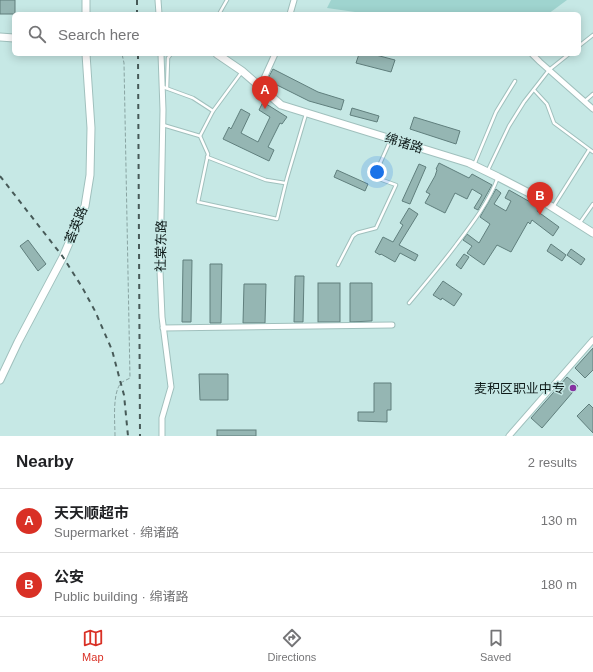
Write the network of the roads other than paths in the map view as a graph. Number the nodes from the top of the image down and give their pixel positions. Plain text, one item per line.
1 (86, 0) edge
2 (158, 0) edge
3 (227, 0) edge
4 (294, 0) edge
5 (86, 12) edge
6 (159, 12) edge
7 (220, 12) edge
8 (291, 12) edge
9 (593, 35) edge
10 (0, 37) edge
11 (12, 38) edge
12 (581, 44) edge
13 (86, 56) edge
14 (161, 56) edge
15 (169, 56) edge
16 (220, 56) edge
17 (274, 56) edge
18 (534, 56) edge
19 (566, 56) edge
20 (549, 70) junction
21 (242, 71) junction
22 (515, 81) dead end
23 (260, 86) junction
24 (164, 87) junction
25 (534, 90) junction
26 (593, 94) edge
27 (585, 102) junction
28 (593, 109) edge
29 (212, 111) junction
30 (306, 113) junction
31 (163, 125) junction
32 (200, 136) junction
33 (391, 139) junction
34 (589, 150) junction
35 (593, 152) edge
36 (207, 157) junction
37 (473, 165) junction
38 (487, 172) junction
39 (498, 177) junction
40 (285, 183) junction
41 (593, 204) edge
42 (552, 208) junction
43 (579, 224) junction
44 (593, 233) edge
45 (338, 265) dead end
46 (409, 303) dead end
47 (392, 325) dead end
48 (163, 328) junction
49 (593, 340) edge
50 (0, 380) edge
51 (162, 436) edge
52 (509, 436) edge

1 - 5 street
2 - 6 street
3 - 7 lane
4 - 8 street
9 - 12 lane
10 - 11 street
13 - 50 street, 荟英路
14 - 24 street, 社棠东路
15 - 24 lane
16 - 21 street, 绵诸路
17 - 23 street
18 - 20 street
19 - 20 lane
20 - 25 lane
20 - 27 street
21 - 23 street, 绵诸路
21 - 29 lane
22 - 37 lane
23 - 30 street, 绵诸路
24 - 29 lane
24 - 31 street, 社棠东路
25 - 34 lane
25 - 38 lane
26 - 27 lane
27 - 28 street
29 - 32 lane
30 - 33 street, 绵诸路
30 - 40 lane
31 - 32 lane
31 - 48 street, 社棠东路
32 - 36 lane
33 - 37 street, 绵诸路
33 - 45 lane
34 - 35 lane
34 - 42 lane
36 - 40 lane
36 - 40 lane
37 - 38 street, 绵诸路
38 - 39 street, 绵诸路
39 - 42 street, 绵诸路
39 - 46 lane
41 - 43 lane
42 - 43 street, 绵诸路
43 - 44 street, 绵诸路
47 - 48 street
48 - 51 street, 社棠东路
49 - 52 street

